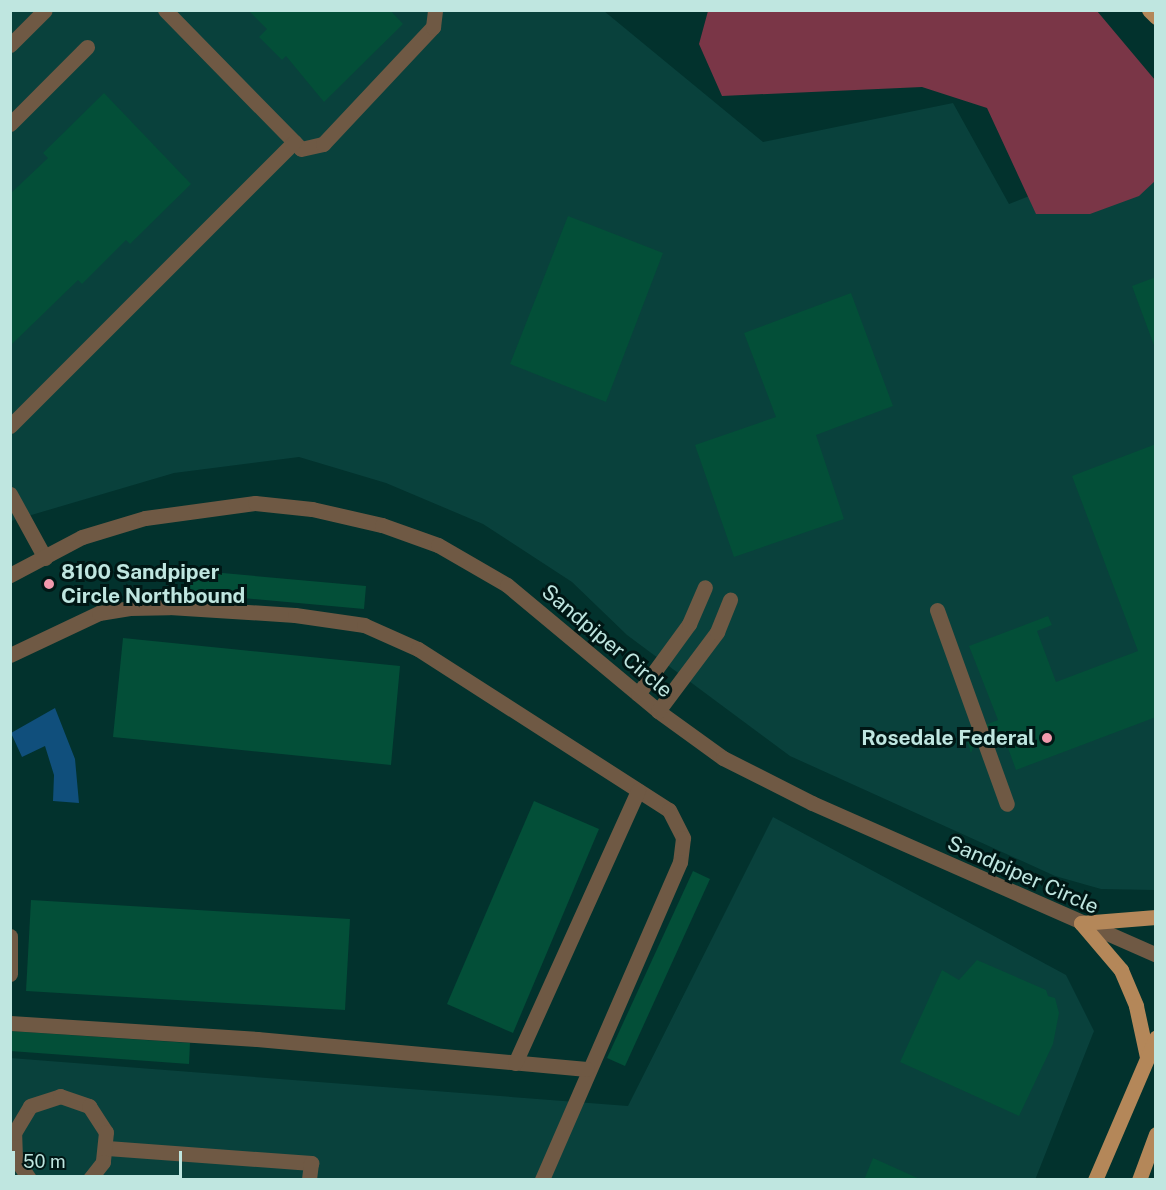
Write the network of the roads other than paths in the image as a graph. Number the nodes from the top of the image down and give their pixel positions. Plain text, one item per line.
1 (45, 10) edge
2 (165, 10) edge
3 (435, 10) edge
4 (1149, 10) edge
5 (1155, 17) edge
6 (10, 45) edge
7 (87, 47) dead end
8 (10, 124) edge
9 (294, 142) junction
10 (10, 426) edge
11 (10, 494) edge
12 (45, 558) junction
13 (10, 575) edge
14 (705, 587) dead end
15 (730, 599) dead end
16 (937, 610) dead end
17 (10, 655) edge
18 (638, 694) junction
19 (658, 711) junction
20 (638, 791) junction
21 (1007, 804) dead end
22 (1155, 916) edge
23 (1081, 923) junction
24 (10, 936) edge
25 (1155, 955) edge
26 (10, 974) edge
27 (10, 1023) edge
28 (1155, 1038) edge
29 (1147, 1056) junction
30 (515, 1063) junction
31 (587, 1070) junction
32 (12, 1133) edge
33 (1155, 1134) edge
34 (107, 1148) junction
35 (29, 1179) edge
36 (89, 1179) edge
37 (309, 1179) edge
38 (542, 1179) edge
39 (1095, 1179) edge
40 (1139, 1179) edge

1 - 6 street
2 - 9 street
3 - 9 street
4 - 5 main road
7 - 8 street
9 - 10 street
11 - 12 street
12 - 13 street, Sandpiper Circle
12 - 18 street, Sandpiper Circle
14 - 18 street
15 - 19 street
16 - 21 street
17 - 20 street
18 - 19 street, Sandpiper Circle
19 - 23 street, Sandpiper Circle
20 - 30 street
20 - 31 street
22 - 23 main road
23 - 25 street, Sandpiper Circle
23 - 29 main road
24 - 26 street
27 - 30 street
28 - 29 main road
29 - 39 main road
30 - 31 street
31 - 38 street
32 - 34 street
32 - 35 street
33 - 40 main road
34 - 36 street
34 - 37 street

